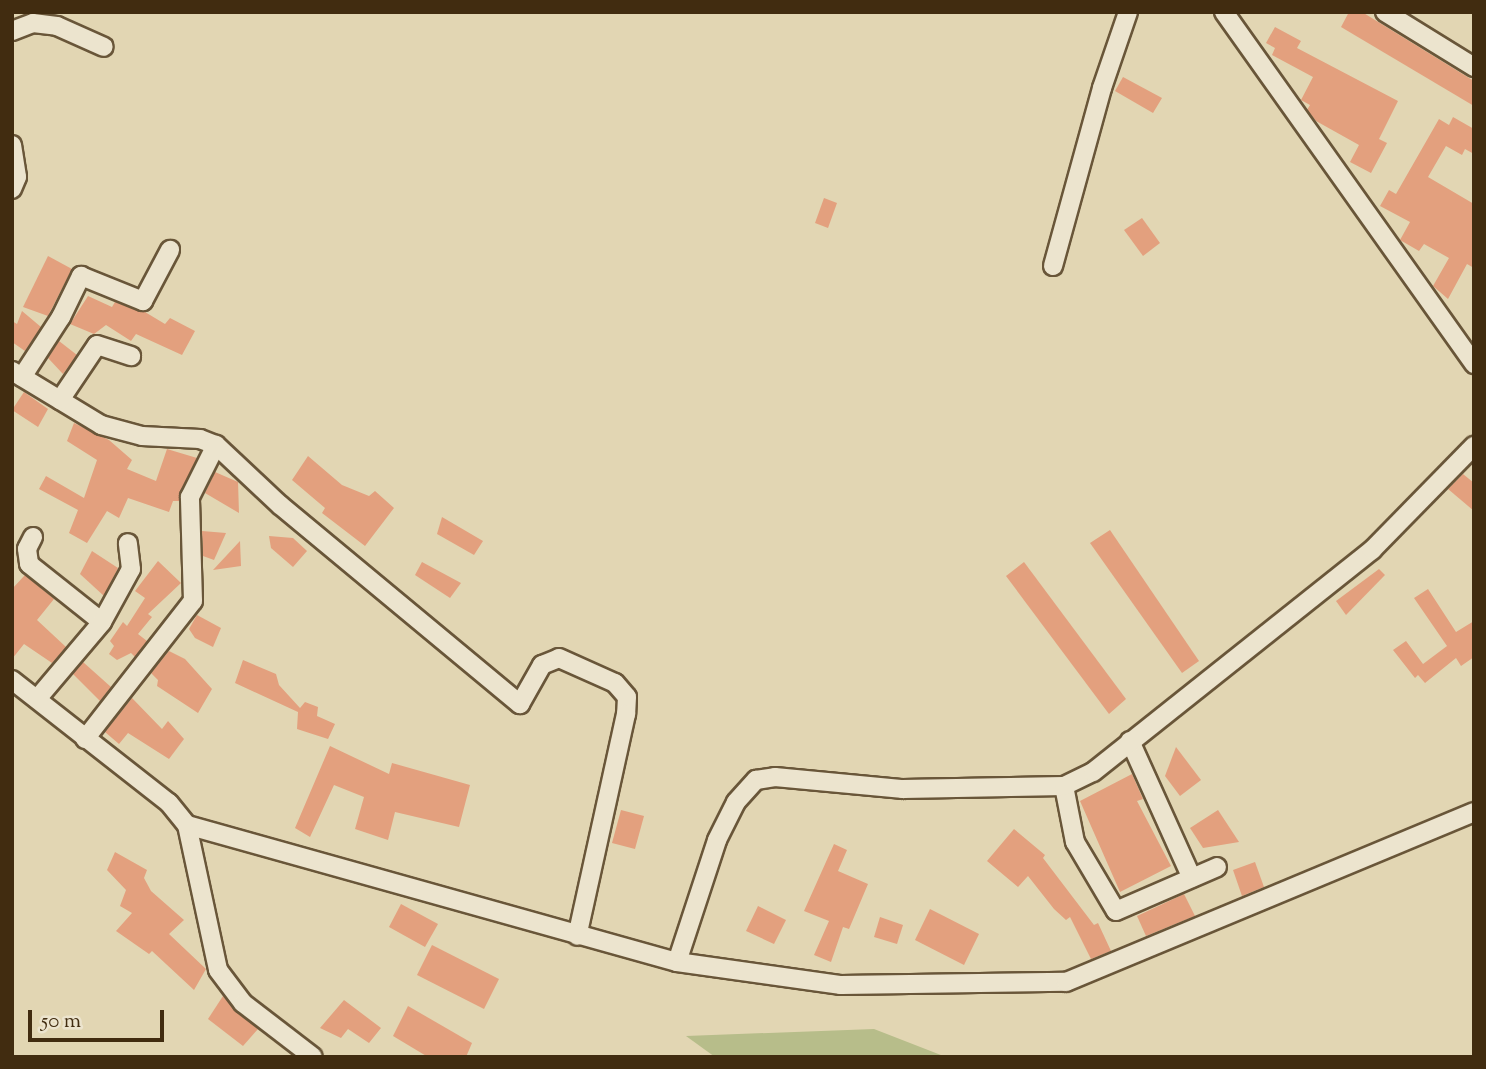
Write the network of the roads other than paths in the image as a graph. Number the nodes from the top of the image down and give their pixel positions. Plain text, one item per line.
1 (1128, 12) edge
2 (1224, 12) edge
3 (1385, 12) edge
4 (12, 31) edge
5 (104, 47) dead end
6 (1474, 67) edge
7 (12, 145) edge
8 (12, 189) edge
9 (170, 250) dead end
10 (1053, 266) dead end
11 (131, 356) dead end
12 (1474, 364) edge
13 (17, 374) edge
14 (60, 400) junction
15 (216, 445) junction
16 (1474, 446) edge
17 (33, 537) dead end
18 (128, 543) dead end
19 (103, 622) junction
20 (12, 680) edge
21 (37, 699) junction
22 (85, 739) junction
23 (1130, 741) junction
24 (1064, 786) junction
25 (1474, 812) edge
26 (187, 824) junction
27 (1217, 867) dead end
28 (1192, 878) junction
29 (577, 936) junction
30 (677, 962) junction
31 (313, 1057) edge

1 - 10 street
2 - 12 street
3 - 6 street
4 - 5 street
7 - 8 street
9 - 13 street
11 - 14 street
13 - 14 street
14 - 15 street
15 - 22 street
15 - 29 street
16 - 23 street
17 - 19 street
18 - 19 street
19 - 21 street
20 - 21 street
21 - 22 street
22 - 26 street
23 - 24 street
23 - 28 street
24 - 28 street
24 - 30 street
25 - 30 street
26 - 29 street
26 - 31 street
27 - 28 street
29 - 30 street

